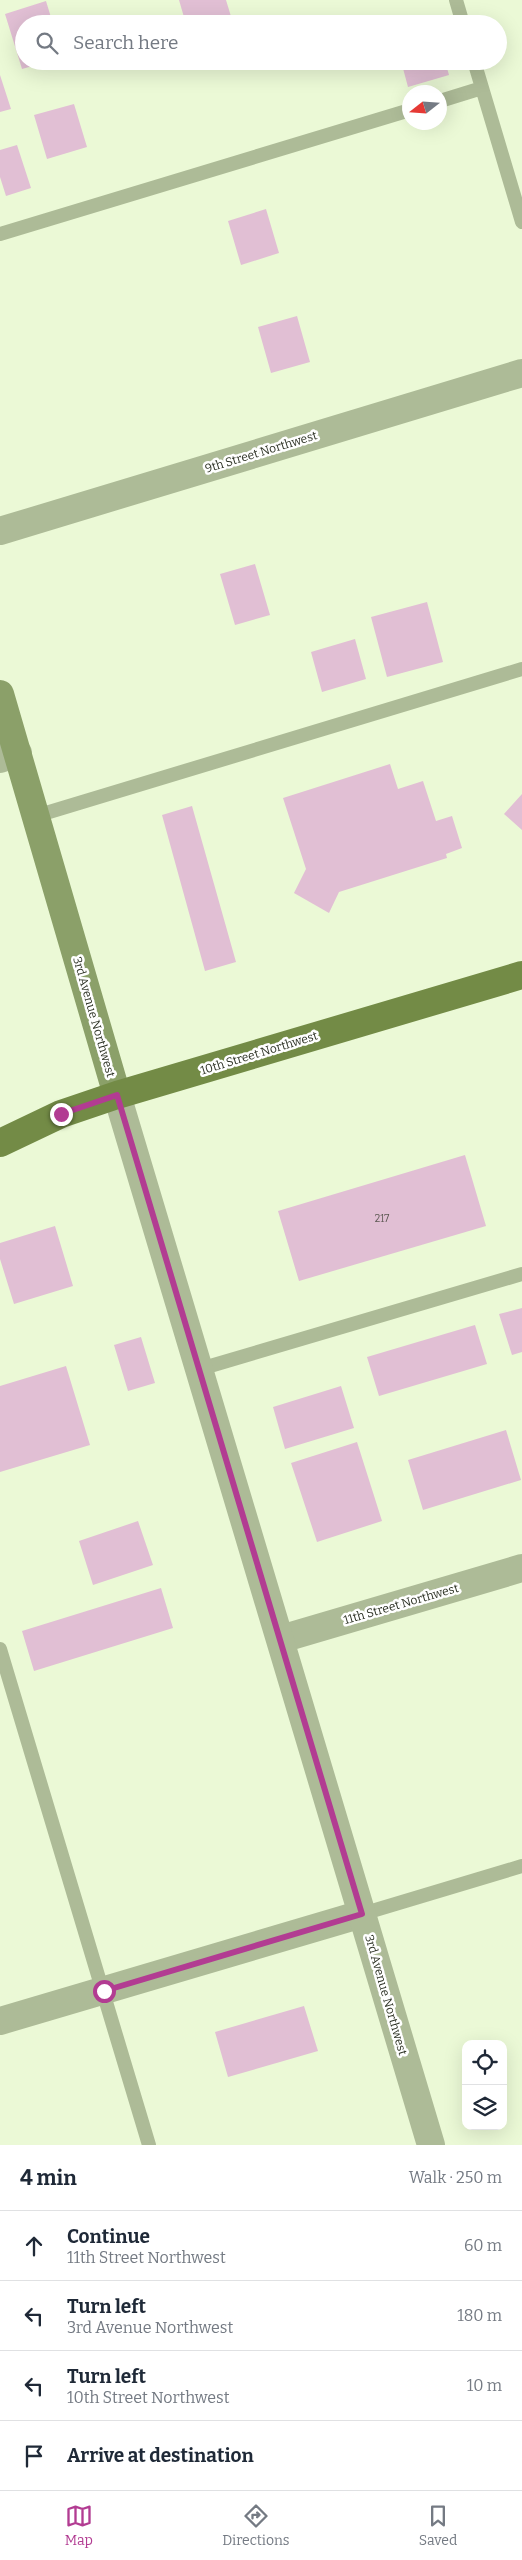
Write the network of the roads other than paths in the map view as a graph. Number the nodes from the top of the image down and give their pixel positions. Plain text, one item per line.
1 (456, 0) edge
2 (460, 15) edge
3 (477, 70) edge
4 (482, 88) junction
5 (447, 99) edge
6 (402, 112) edge
7 (522, 222) edge
8 (0, 234) edge
9 (522, 373) edge
10 (0, 531) edge
11 (522, 668) edge
12 (0, 694) edge
13 (9, 756) edge
14 (36, 816) junction
15 (522, 975) edge
16 (117, 1095) junction
17 (0, 1143) edge
18 (522, 1274) edge
19 (200, 1369) junction
20 (522, 1568) edge
21 (281, 1639) junction
22 (0, 1648) edge
23 (522, 1866) edge
24 (362, 1914) junction
25 (104, 1991) junction
26 (0, 2021) edge
27 (149, 2145) edge
28 (430, 2145) edge

1 - 2 lane
3 - 4 lane
4 - 5 lane
4 - 7 lane
6 - 8 lane
9 - 10 street, 9th Street Northwest
11 - 14 lane
12 - 13 main road, 3rd Avenue Northwest
13 - 14 main road, 3rd Avenue Northwest
14 - 16 main road, 3rd Avenue Northwest
15 - 16 main road, 10th Street Northwest
16 - 17 main road, 10th Street Northwest
16 - 19 street, 3rd Avenue Northwest
18 - 19 lane
19 - 21 street, 3rd Avenue Northwest
20 - 21 street, 11th Street Northwest
21 - 24 street, 3rd Avenue Northwest
22 - 25 lane
23 - 24 lane
24 - 25 street
24 - 28 street, 3rd Avenue Northwest
25 - 26 street
25 - 27 lane

